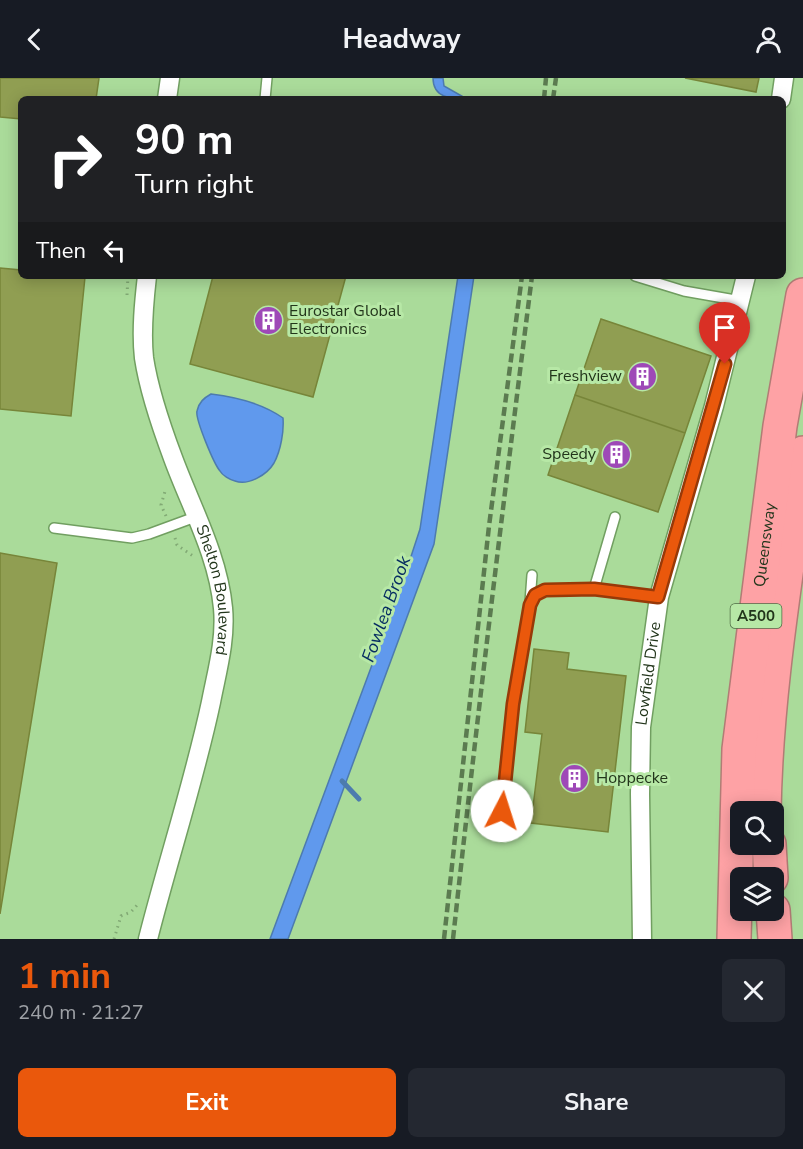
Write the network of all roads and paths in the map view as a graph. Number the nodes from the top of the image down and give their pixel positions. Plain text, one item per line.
1 (170, 78) edge
2 (267, 78) edge
3 (784, 78) edge
4 (167, 96) edge
5 (265, 96) edge
6 (781, 96) edge
7 (128, 279) edge
8 (147, 279) edge
9 (645, 279) edge
10 (745, 279) edge
11 (126, 292) dead end
12 (803, 295) edge
13 (741, 301) junction
14 (803, 453) edge
15 (198, 516) junction
16 (615, 517) dead end
17 (54, 528) dead end
18 (177, 545) dead end
19 (198, 561) dead end
20 (532, 575) dead end
21 (594, 589) junction
22 (759, 591) junction
23 (658, 597) junction
24 (530, 605) junction
25 (765, 801) edge
26 (500, 833) dead end
27 (142, 899) dead end
28 (762, 921) edge
29 (774, 921) edge
30 (114, 939) edge
31 (148, 939) edge
32 (642, 939) edge
33 (715, 939) edge
34 (734, 939) edge
35 (761, 939) edge
36 (775, 939) edge

1 - 4 street
2 - 5 lane
3 - 6 street
7 - 11 path
8 - 15 street, Shelton Boulevard
9 - 13 lane
10 - 13 street, Lowfield Drive
12 - 22 highway, Queensway / A500
13 - 23 street, Lowfield Drive
14 - 25 highway, Queensway / A500
15 - 17 lane
15 - 31 street, Shelton Boulevard
16 - 21 lane
18 - 19 path
20 - 24 lane
21 - 23 lane
21 - 24 lane
22 - 33 highway
22 - 34 highway, Queensway / A500
23 - 32 street, Lowfield Drive
24 - 26 lane
27 - 30 path
28 - 35 highway
29 - 36 highway

